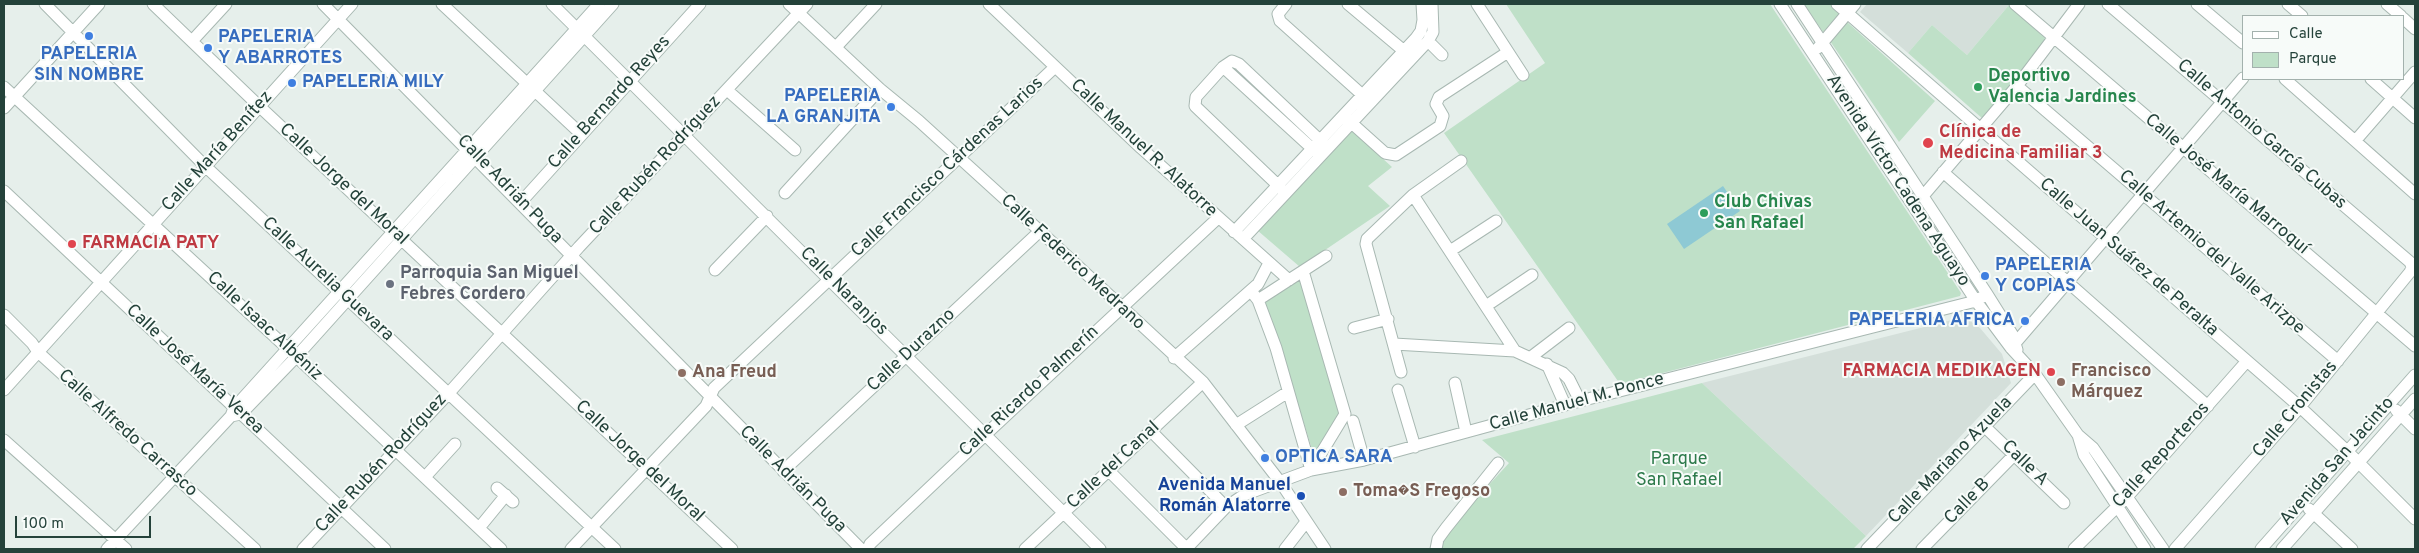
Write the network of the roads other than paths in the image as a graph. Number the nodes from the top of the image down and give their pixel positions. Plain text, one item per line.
1 (45, 4) edge
2 (99, 4) edge
3 (153, 4) edge
4 (226, 4) edge
5 (323, 4) edge
6 (352, 4) edge
7 (442, 4) edge
8 (552, 4) edge
9 (599, 4) edge
10 (613, 4) edge
11 (700, 4) edge
12 (789, 4) edge
13 (807, 4) edge
14 (876, 4) edge
15 (988, 4) edge
16 (1286, 4) edge
17 (1348, 4) edge
18 (1422, 4) edge
19 (1432, 4) edge
20 (1477, 4) edge
21 (1780, 4) edge
22 (1797, 4) edge
23 (1837, 4) edge
24 (1855, 4) edge
25 (2015, 4) edge
26 (2079, 4) edge
27 (2108, 4) edge
28 (2197, 4) edge
29 (2288, 4) edge
30 (2387, 4) edge
31 (799, 13) junction
32 (1847, 13) junction
33 (2301, 15) edge
34 (2400, 15) edge
35 (339, 18) junction
36 (2404, 19) edge
37 (2415, 29) edge
38 (74, 32) junction
39 (581, 33) junction
40 (2053, 38) junction
41 (192, 41) junction
42 (1428, 41) junction
43 (2242, 42) edge
44 (1822, 43) junction
45 (836, 48) junction
46 (1508, 52) junction
47 (1813, 54) junction
48 (1408, 55) junction
49 (1442, 55) dead end
50 (1055, 67) junction
51 (2415, 72) edge
52 (1523, 75) dead end
53 (2242, 79) edge
54 (2285, 80) edge
55 (2372, 80) edge
56 (629, 81) junction
57 (2017, 86) junction
58 (4, 87) edge
59 (531, 88) junction
60 (880, 88) junction
61 (727, 90) junction
62 (14, 97) junction
63 (2393, 98) junction
64 (1366, 99) junction
65 (2222, 102) junction
66 (259, 106) junction
67 (4, 108) edge
68 (2415, 118) edge
69 (1346, 119) junction
70 (1979, 129) junction
71 (581, 134) junction
72 (685, 135) junction
73 (2356, 140) junction
74 (1320, 148) junction
75 (2183, 148) junction
76 (795, 150) dead end
77 (472, 153) junction
78 (959, 158) junction
79 (1461, 161) dead end
80 (205, 166) junction
81 (1943, 172) junction
82 (1281, 189) junction
83 (4, 191) edge
84 (785, 192) dead end
85 (2415, 194) edge
86 (1413, 195) junction
87 (2144, 195) junction
88 (1923, 196) junction
89 (520, 202) junction
90 (766, 216) junction
91 (1218, 218) junction
92 (1496, 221) dead end
93 (153, 224) junction
94 (1040, 231) junction
95 (398, 236) junction
96 (1238, 236) junction
97 (2106, 239) junction
98 (1450, 251) junction
99 (572, 255) junction
100 (1326, 256) dead end
101 (1269, 262) junction
102 (2412, 267) joint
103 (715, 270) dead end
104 (1303, 271) junction
105 (1532, 275) dead end
106 (830, 279) junction
107 (1289, 280) junction
108 (100, 283) junction
109 (2068, 283) junction
110 (1987, 294) junction
111 (1254, 295) junction
112 (343, 296) junction
113 (1976, 301) junction
114 (1486, 306) junction
115 (1121, 307) junction
116 (2376, 314) junction
117 (4, 315) edge
118 (1388, 319) junction
119 (1354, 328) dead end
120 (1569, 328) dead end
121 (502, 333) junction
122 (1394, 344) junction
123 (2415, 346) edge
124 (287, 348) junction
125 (2015, 349) junction
126 (1515, 351) junction
127 (38, 352) junction
128 (906, 356) junction
129 (296, 357) junction
130 (1531, 357) junction
131 (1174, 358) junction
132 (2338, 361) junction
133 (2247, 362) junction
134 (1547, 364) junction
135 (1401, 372) dead end
136 (2035, 374) junction
137 (2415, 374) edge
138 (1203, 382) junction
139 (1455, 383) dead end
140 (4, 390) edge
141 (1398, 390) dead end
142 (1288, 392) junction
143 (448, 394) junction
144 (710, 397) junction
145 (2415, 399) edge
146 (1580, 401) junction
147 (2389, 404) junction
148 (1565, 405) junction
149 (2208, 406) junction
150 (2300, 408) junction
151 (235, 413) junction
152 (2401, 415) junction
153 (1353, 421) dead end
154 (1236, 425) junction
155 (1984, 426) junction
156 (2415, 428) edge
157 (1151, 431) junction
158 (1466, 432) junction
159 (2078, 435) junction
160 (984, 436) junction
161 (4, 440) edge
162 (454, 444) dead end
163 (1415, 447) junction
164 (395, 449) junction
165 (2347, 451) junction
166 (2014, 455) junction
167 (1364, 460) junction
168 (1498, 463) dead end
169 (2359, 463) junction
170 (648, 470) junction
171 (1108, 470) junction
172 (1311, 470) junction
173 (783, 471) junction
174 (173, 477) junction
175 (425, 477) junction
176 (1281, 482) junction
177 (505, 495) dead end
178 (2127, 497) junction
179 (2064, 502) dead end
180 (2302, 502) junction
181 (2117, 506) junction
182 (1226, 507) junction
183 (341, 508) junction
184 (1063, 513) junction
185 (2314, 514) junction
186 (2415, 519) edge
187 (1306, 522) junction
188 (478, 528) junction
189 (592, 528) junction
190 (116, 540) junction
191 (308, 547) edge
192 (107, 549) edge
193 (126, 549) edge
194 (255, 549) edge
195 (385, 549) edge
196 (501, 549) edge
197 (571, 549) edge
198 (615, 549) edge
199 (732, 549) edge
200 (861, 549) edge
201 (868, 549) edge
202 (1025, 549) edge
203 (1100, 549) edge
204 (1187, 549) edge
205 (1285, 549) edge
206 (1325, 549) edge
207 (1436, 549) edge
208 (1867, 549) edge
209 (1922, 549) edge
210 (2074, 549) edge
211 (2146, 549) edge
212 (2163, 549) edge
213 (2174, 549) edge
214 (2261, 549) edge
215 (2282, 549) edge
216 (2352, 549) edge

1 - 38 street, Calle Aurelia Guevara
2 - 38 street
3 - 41 street, Calle Jorge del Moral
4 - 41 street
5 - 35 street, Calle Adrián Puga
6 - 35 street, Calle María Benítez
7 - 59 street
8 - 39 street, Calle Naranjos
9 - 39 street
10 - 39 street
11 - 56 street, Calle Bernardo Reyes
12 - 31 street, Calle Federico Medrano
13 - 31 street, Calle Rubén Rodríguez
14 - 45 street
15 - 50 street, Calle Manuel R. Alatorre
16 - 64 street
17 - 48 street
18 - 48 street
19 - 42 street
20 - 46 street
21 - 47 street, Avenida Víctor Cadena Aguayo
22 - 44 street, Avenida Víctor Cadena Aguayo
23 - 32 street, Calle Juan Suárez de Peralta
24 - 32 street
25 - 40 street, Calle José María Marroquí
26 - 40 street
27 - 65 street, Calle Antonio García Cubas
28 - 43 street
29 - 33 street
30 - 34 street
31 - 45 street, Calle Federico Medrano
31 - 61 street, Calle Rubén Rodríguez
32 - 44 street
32 - 70 street, Calle Juan Suárez de Peralta
35 - 66 street, Calle María Benítez
35 - 77 street, Calle Adrián Puga
36 - 37 street
38 - 62 street
38 - 80 street, Calle Aurelia Guevara
39 - 56 street, Calle Naranjos
39 - 59 street
40 - 57 street
40 - 75 street, Calle José María Marroquí
41 - 66 street, Calle Jorge del Moral
42 - 48 street
42 - 49 street
44 - 47 street
44 - 88 street, Avenida Víctor Cadena Aguayo
45 - 60 street, Calle Federico Medrano
46 - 52 street
46 - 69 street
47 - 113 street, Avenida Víctor Cadena Aguayo
48 - 64 street
50 - 78 street, Calle Francisco Cárdenas Larios
50 - 91 street, Calle Manuel R. Alatorre
51 - 63 street
53 - 65 street
54 - 73 street
55 - 63 street
56 - 71 street, Calle Bernardo Reyes
56 - 72 street, Calle Naranjos
57 - 70 street
57 - 87 street, Calle Artemio del Valle Arizpe
58 - 62 street, Calle Isaac Albéniz
59 - 71 street
59 - 77 street
60 - 78 street, Calle Federico Medrano
60 - 84 street
61 - 72 street, Calle Rubén Rodríguez
61 - 76 street
62 - 67 street
62 - 93 street, Calle Isaac Albéniz
63 - 68 street
63 - 73 street
64 - 69 street
65 - 75 street
65 - 102 street, Calle Antonio García Cubas
66 - 80 street, Calle María Benítez
66 - 95 street, Calle Jorge del Moral
69 - 74 street
70 - 81 street
70 - 97 street, Calle Juan Suárez de Peralta
71 - 89 street, Calle Bernardo Reyes
72 - 90 street, Calle Naranjos
72 - 99 street, Calle Rubén Rodríguez
73 - 85 street
74 - 82 street
74 - 82 street
75 - 87 street
75 - 116 street, Calle José María Marroquí
77 - 89 street, Calle Adrián Puga
77 - 95 street
78 - 94 street, Calle Federico Medrano
78 - 106 street, Calle Francisco Cárdenas Larios
79 - 86 street
80 - 93 street, Calle María Benítez
80 - 112 street, Calle Aurelia Guevara
81 - 88 street
81 - 109 street
82 - 96 street
83 - 108 street, Calle José María Verea
86 - 98 street
86 - 118 street
87 - 97 street
87 - 132 street, Calle Artemio del Valle Arizpe
88 - 110 street, Avenida Víctor Cadena Aguayo
89 - 99 street, Calle Adrián Puga
90 - 103 street
90 - 106 street, Calle Naranjos
91 - 96 street, Calle Manuel R. Alatorre
91 - 115 street, Calle Ricardo Palmerín
92 - 98 street
93 - 108 street, Calle María Benítez
93 - 124 street, Calle Isaac Albéniz
94 - 115 street, Calle Federico Medrano
94 - 128 street, Calle Durazno
95 - 112 street
95 - 121 street, Calle Jorge del Moral
96 - 101 street, Calle Manuel R. Alatorre
97 - 109 street
97 - 133 street, Calle Juan Suárez de Peralta
98 - 114 street
99 - 121 street, Calle Rubén Rodríguez
99 - 144 street, Calle Adrián Puga
100 - 104 street
101 - 107 street, Calle Manuel R. Alatorre
101 - 111 street
102 - 116 street, Calle Cronistas
104 - 107 street
104 - 172 street
105 - 114 street
106 - 128 street, Calle Naranjos
106 - 144 street, Calle Francisco Cárdenas Larios
107 - 111 street
108 - 127 street, Calle María Benítez
108 - 151 street, Calle José María Verea
109 - 125 street
109 - 149 street
110 - 113 street, Calle Manuel M. Ponce
110 - 125 street, Avenida Víctor Cadena Aguayo
111 - 131 street
111 - 142 street
112 - 124 street
112 - 129 street
112 - 143 street, Calle Aurelia Guevara
113 - 125 street, Avenida Víctor Cadena Aguayo
113 - 146 street, Calle Manuel M. Ponce
114 - 126 street
115 - 131 street, Calle Federico Medrano
115 - 160 street, Calle Ricardo Palmerín
116 - 123 street, Calle José María Marroquí
116 - 132 street, Calle Cronistas
117 - 127 street, Calle Alfredo Carrasco
118 - 119 street
118 - 122 street
120 - 130 street
121 - 143 street, Calle Rubén Rodríguez
121 - 170 street, Calle Jorge del Moral
122 - 126 street
122 - 135 street
124 - 129 street, Calle Isaac Albéniz
124 - 151 street
125 - 136 street, Avenida Víctor Cadena Aguayo
126 - 130 street
127 - 140 street, Calle María Benítez
127 - 174 street, Calle Alfredo Carrasco
128 - 160 street, Calle Naranjos
128 - 173 street, Calle Durazno
129 - 151 street
129 - 164 street, Calle Isaac Albéniz
130 - 134 street
131 - 138 street, Calle Federico Medrano
132 - 150 street, Calle Cronistas
133 - 149 street, Calle Reporteros
133 - 150 street, Calle Juan Suárez de Peralta
134 - 146 street
134 - 148 street
136 - 155 street, Calle Mariano Azuela
136 - 159 street, Avenida Víctor Cadena Aguayo
137 - 147 street, Avenida San Jacinto
138 - 154 street, Calle Federico Medrano
138 - 157 street, Calle del Canal
139 - 158 street
141 - 163 street
142 - 154 street
142 - 172 street
143 - 164 street, Calle Rubén Rodríguez
143 - 189 street, Calle Aurelia Guevara
144 - 170 street, Calle Francisco Cárdenas Larios
144 - 173 street, Calle Adrián Puga
145 - 152 street, Avenida San Jacinto
146 - 148 street, Calle Manuel M. Ponce
147 - 152 street
147 - 165 street, Avenida San Jacinto
148 - 158 street, Calle Manuel M. Ponce
149 - 178 street, Calle Reporteros
150 - 165 street, Calle Juan Suárez de Peralta
150 - 213 street, Calle Cronistas
151 - 174 street
151 - 183 street, Calle José María Verea
152 - 156 street
152 - 169 street, Avenida San Jacinto
153 - 167 street
154 - 176 street, Calle Federico Medrano
155 - 166 street, Calle A
155 - 208 street, Calle Mariano Azuela
157 - 171 street, Calle del Canal
157 - 182 street
158 - 163 street, Calle Manuel M. Ponce
159 - 178 street, Avenida Víctor Cadena Aguayo
159 - 181 street, Avenida Víctor Cadena Aguayo
160 - 184 street, Calle Naranjos
160 - 201 street, Calle Ricardo Palmerín
161 - 190 street
162 - 175 street
163 - 167 street, Calle Manuel M. Ponce
164 - 175 street, Calle Isaac Albéniz
164 - 183 street, Calle Rubén Rodríguez
165 - 169 street, Calle Juan Suárez de Peralta
165 - 180 street, Avenida San Jacinto
166 - 179 street, Calle A
166 - 209 street, Calle B
167 - 172 street, Calle Manuel M. Ponce
168 - 207 street
169 - 185 street, Avenida San Jacinto
169 - 186 street, Calle Juan Suárez de Peralta
170 - 189 street, Calle Francisco Cárdenas Larios
170 - 199 street, Calle Jorge del Moral
171 - 184 street, Calle del Canal
171 - 204 street
172 - 176 street, Calle Manuel M. Ponce
173 - 200 street, Calle Adrián Puga
174 - 190 street
174 - 194 street, Calle Alfredo Carrasco
175 - 188 street, Calle Isaac Albéniz
176 - 182 street, Calle Manuel M. Ponce
176 - 187 street, Calle Federico Medrano
177 - 188 street
178 - 181 street, Calle Reporteros
178 - 212 street, Avenida Víctor Cadena Aguayo
180 - 185 street
180 - 214 street, Avenida San Jacinto
181 - 210 street, Calle Reporteros
181 - 211 street, Avenida Víctor Cadena Aguayo
182 - 204 street, Calle Manuel M. Ponce
183 - 191 street, Calle Rubén Rodríguez
183 - 195 street, Calle José María Verea
184 - 202 street, Calle del Canal
184 - 203 street, Calle Naranjos
185 - 215 street, Avenida San Jacinto
185 - 216 street
187 - 205 street
187 - 206 street, Calle Federico Medrano
188 - 196 street, Calle Isaac Albéniz
189 - 197 street, Calle Francisco Cárdenas Larios
189 - 198 street, Calle Aurelia Guevara
190 - 192 street
190 - 193 street

